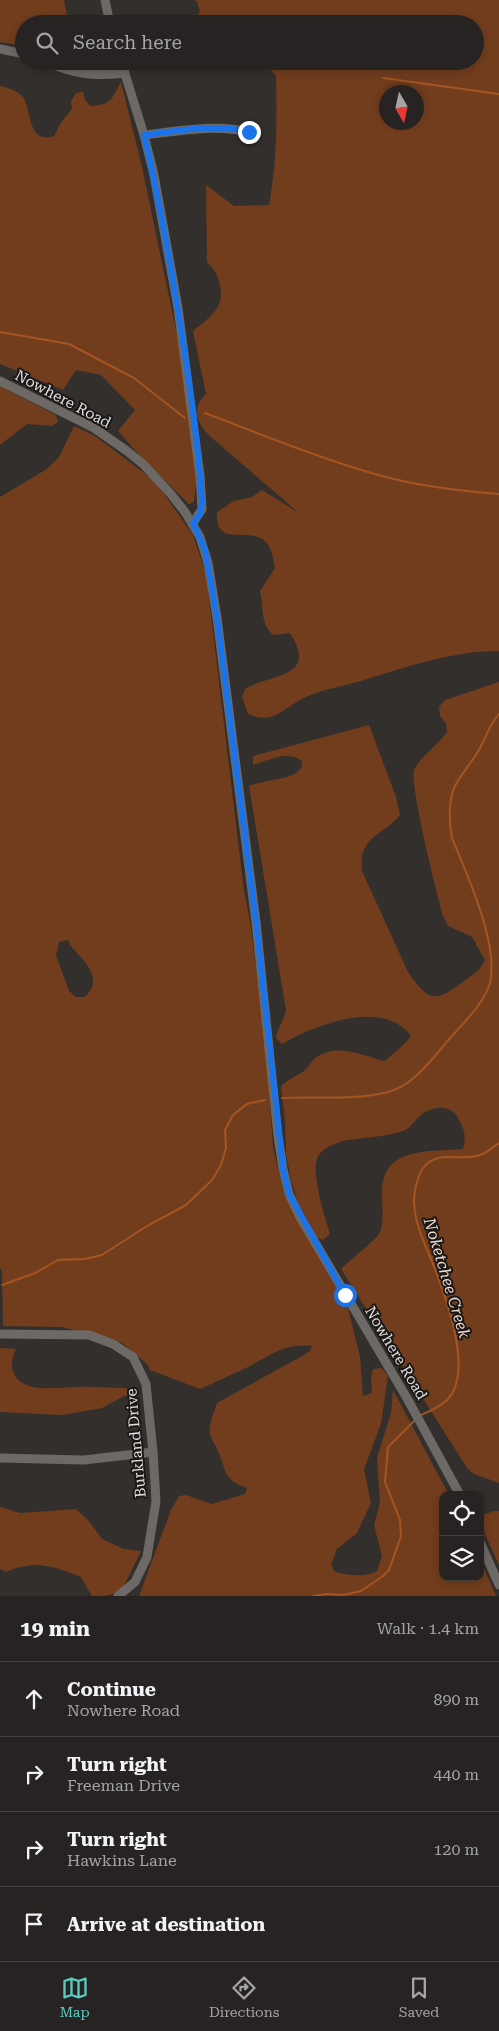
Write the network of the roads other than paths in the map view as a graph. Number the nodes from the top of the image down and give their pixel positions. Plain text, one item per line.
1 (105, 0) edge
2 (108, 15) edge
3 (0, 49) edge
4 (15, 52) edge
5 (67, 70) edge
6 (124, 70) edge
7 (125, 73) junction
8 (249, 132) dead end
9 (144, 135) junction
10 (0, 382) edge
11 (193, 523) junction
12 (0, 1334) edge
13 (153, 1452) junction
14 (0, 1458) edge
15 (458, 1491) edge
16 (484, 1551) edge
17 (499, 1585) edge
18 (118, 1596) edge

1 - 2 street
3 - 4 street
5 - 7 street
6 - 7 street
7 - 9 street
8 - 9 street
9 - 11 street
10 - 11 street, Nowhere Road
11 - 15 street, Nowhere Road
12 - 13 street, Burkland Drive
13 - 14 street
13 - 18 street, Burkland Drive
16 - 17 street

